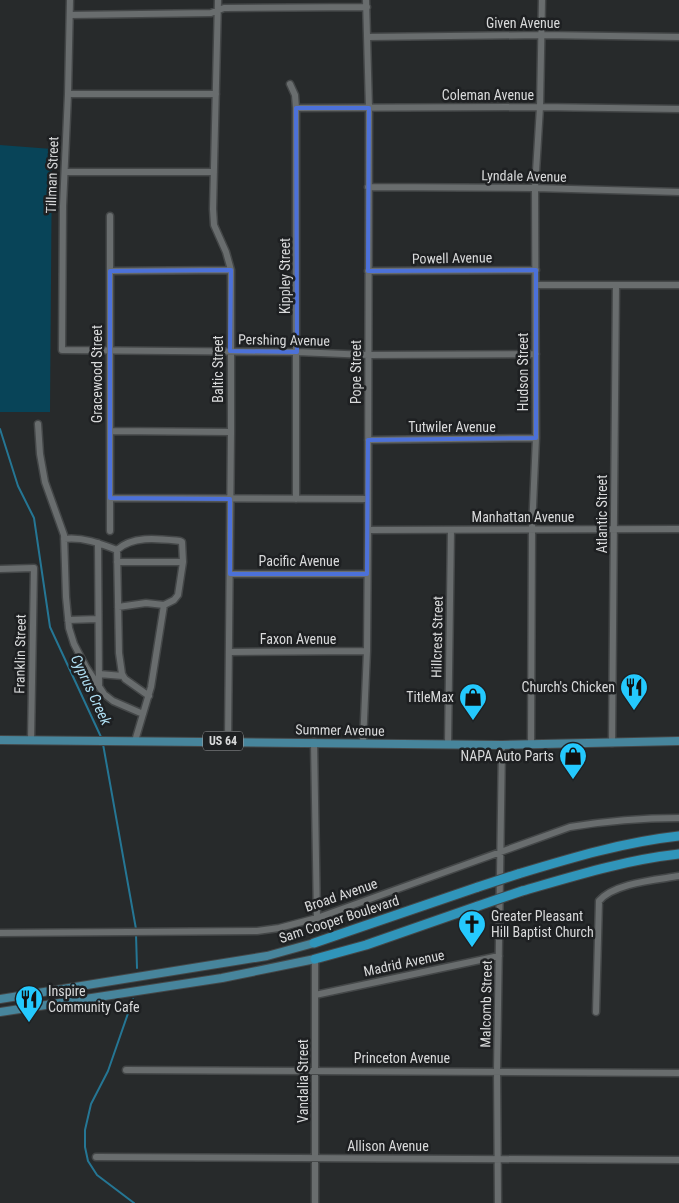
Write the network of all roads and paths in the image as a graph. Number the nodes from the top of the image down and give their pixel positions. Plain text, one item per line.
1 (70, 0) edge
2 (218, 0) edge
3 (542, 0) edge
4 (366, 3) edge
5 (218, 12) junction
6 (70, 15) junction
7 (542, 35) junction
8 (368, 37) junction
9 (679, 37) edge
10 (290, 84) dead end
11 (68, 94) junction
12 (216, 94) junction
13 (540, 107) junction
14 (296, 108) junction
15 (368, 108) junction
16 (679, 109) edge
17 (65, 172) junction
18 (214, 172) junction
19 (368, 187) junction
20 (535, 188) junction
21 (679, 192) edge
22 (110, 216) dead end
23 (231, 270) junction
24 (536, 270) junction
25 (110, 271) junction
26 (368, 272) junction
27 (536, 285) junction
28 (616, 285) junction
29 (679, 285) edge
30 (62, 350) joint
31 (109, 351) junction
32 (230, 351) junction
33 (298, 352) junction
34 (536, 354) junction
35 (368, 355) junction
36 (38, 424) dead end
37 (110, 431) junction
38 (231, 432) junction
39 (536, 438) junction
40 (368, 440) junction
41 (110, 498) junction
42 (230, 499) junction
43 (296, 499) junction
44 (368, 499) junction
45 (532, 529) junction
46 (615, 529) junction
47 (679, 529) edge
48 (368, 530) junction
49 (451, 530) junction
50 (110, 531) dead end
51 (64, 539) junction
52 (98, 543) junction
53 (117, 550) junction
54 (118, 562) junction
55 (183, 562) junction
56 (0, 569) edge
57 (230, 574) junction
58 (367, 574) junction
59 (164, 605) junction
60 (118, 606) junction
61 (98, 618) junction
62 (68, 620) junction
63 (367, 651) junction
64 (229, 652) junction
65 (99, 674) junction
66 (123, 676) junction
67 (99, 687) junction
68 (149, 696) junction
69 (143, 714) junction
70 (0, 740) edge
71 (31, 740) junction
72 (135, 741) junction
73 (679, 741) edge
74 (228, 742) junction
75 (314, 742) junction
76 (363, 743) junction
77 (612, 743) junction
78 (448, 744) junction
79 (531, 744) junction
80 (502, 745) junction
81 (679, 818) edge
82 (678, 836) edge
83 (500, 851) junction
84 (678, 854) edge
85 (679, 876) edge
86 (317, 918) junction
87 (0, 933) edge
88 (314, 943) joint
89 (499, 956) junction
90 (315, 959) junction
91 (315, 995) junction
92 (0, 999) edge
93 (0, 1012) edge
94 (596, 1012) dead end
95 (126, 1070) dead end
96 (315, 1070) junction
97 (497, 1071) junction
98 (679, 1073) edge
99 (96, 1157) dead end
100 (315, 1158) junction
101 (497, 1159) junction
102 (679, 1160) edge
103 (315, 1203) edge
104 (498, 1203) edge

1 - 6 street, Tillman Street
2 - 5 street, Baltic Street
3 - 7 street, Hudson Street
4 - 5 street
4 - 8 street, Pope Street
5 - 6 street
5 - 12 street, Baltic Street
6 - 11 street, Tillman Street
7 - 8 street, Given Avenue
7 - 9 street, Given Avenue
7 - 13 street, Hudson Street
8 - 15 street, Pope Street
10 - 14 street, Kippley Street
11 - 12 street
11 - 17 street, Tillman Street
12 - 18 street, Baltic Street
13 - 15 street, Coleman Avenue
13 - 16 street, Coleman Avenue
13 - 20 street, Hudson Street
14 - 15 street, Coleman Avenue
14 - 33 street, Kippley Street
15 - 19 street, Pope Street
17 - 18 street
17 - 30 street, Tillman Street
18 - 23 street, Baltic Street
19 - 20 street, Lyndale Avenue
19 - 26 street, Pope Street
20 - 21 street, Lyndale Avenue
20 - 24 street, Hudson Street
22 - 25 street, Gracewood Street
23 - 25 street
23 - 32 street, Baltic Street
24 - 26 street, Powell Avenue
24 - 27 street, Hudson Street
25 - 31 street, Gracewood Street
26 - 35 street, Pope Street
27 - 28 street
27 - 34 street, Hudson Street
28 - 29 street
28 - 46 street, Atlantic Street
30 - 31 street, Pershing Avenue
31 - 32 street, Pershing Avenue
31 - 37 street, Gracewood Street
32 - 33 street, Pershing Avenue
32 - 38 street, Baltic Street
33 - 35 street, Pershing Avenue
33 - 43 street, Kippley Street
34 - 35 street, Pershing Avenue
34 - 39 street, Hudson Street
35 - 40 street, Pope Street
36 - 51 street
37 - 38 street
37 - 41 street, Gracewood Street
38 - 42 street, Baltic Street
39 - 40 street, Tutwiler Avenue
39 - 45 street, Hudson Street
40 - 44 street, Pope Street
41 - 42 street
41 - 50 street, Gracewood Street
42 - 43 street
42 - 57 street, Baltic Street
43 - 44 street
44 - 48 street, Pope Street
45 - 46 street, Manhattan Avenue
45 - 49 street, Manhattan Avenue
45 - 79 street, Hudson Street
46 - 47 street, Manhattan Avenue
46 - 77 street, Atlantic Street
48 - 49 street, Manhattan Avenue
48 - 58 street, Pope Street
49 - 78 street, Hillcrest Street
51 - 52 street
51 - 62 street
52 - 53 street
52 - 61 street
53 - 54 street
53 - 55 street
54 - 55 street
54 - 60 street
55 - 59 street
56 - 71 street, Franklin Street
57 - 58 street, Pacific Avenue
57 - 64 street, Baltic Street
58 - 63 street, Pope Street
59 - 60 street
59 - 68 street
60 - 66 street
61 - 62 street
61 - 65 street
62 - 67 street
63 - 64 street, Faxon Avenue
63 - 76 street, Pope Street
64 - 74 street, Baltic Street
65 - 66 street
65 - 67 street
66 - 68 street
67 - 69 street
68 - 69 street
69 - 72 street
70 - 71 main road, Summer Avenue / US 64
71 - 72 main road, Summer Avenue / US 64
72 - 74 main road, Summer Avenue / US 64
73 - 77 main road, Summer Avenue / US 64
74 - 75 main road, Summer Avenue / US 64
75 - 76 main road, Summer Avenue / US 64
75 - 86 street
76 - 78 main road, Summer Avenue / US 64
77 - 79 main road, Summer Avenue / US 64
78 - 80 main road, Summer Avenue / US 64
79 - 80 main road, Summer Avenue / US 64
80 - 83 street, Malcomb Street
81 - 83 street, Broad Avenue
82 - 88 highway, Sam Cooper Boulevard, bridge
83 - 86 street, Broad Avenue
83 - 89 street, Malcomb Street
84 - 90 highway, Sam Cooper Boulevard, bridge
85 - 94 street
86 - 87 street, Broad Avenue
88 - 92 main road, Sam Cooper Boulevard
89 - 91 street, Madrid Avenue
89 - 97 street, Malcomb Street
90 - 91 street, Vandalia Street
90 - 93 main road, Sam Cooper Boulevard
91 - 96 street, Vandalia Street
95 - 96 street, Princeton Avenue
96 - 97 street, Princeton Avenue
96 - 100 street, Vandalia Street
97 - 98 street, Princeton Avenue
97 - 101 street, Malcomb Street
99 - 100 street, Allison Avenue
100 - 101 street, Allison Avenue
100 - 103 street, Vandalia Street
101 - 102 street, Allison Avenue
101 - 104 street, Malcomb Street

